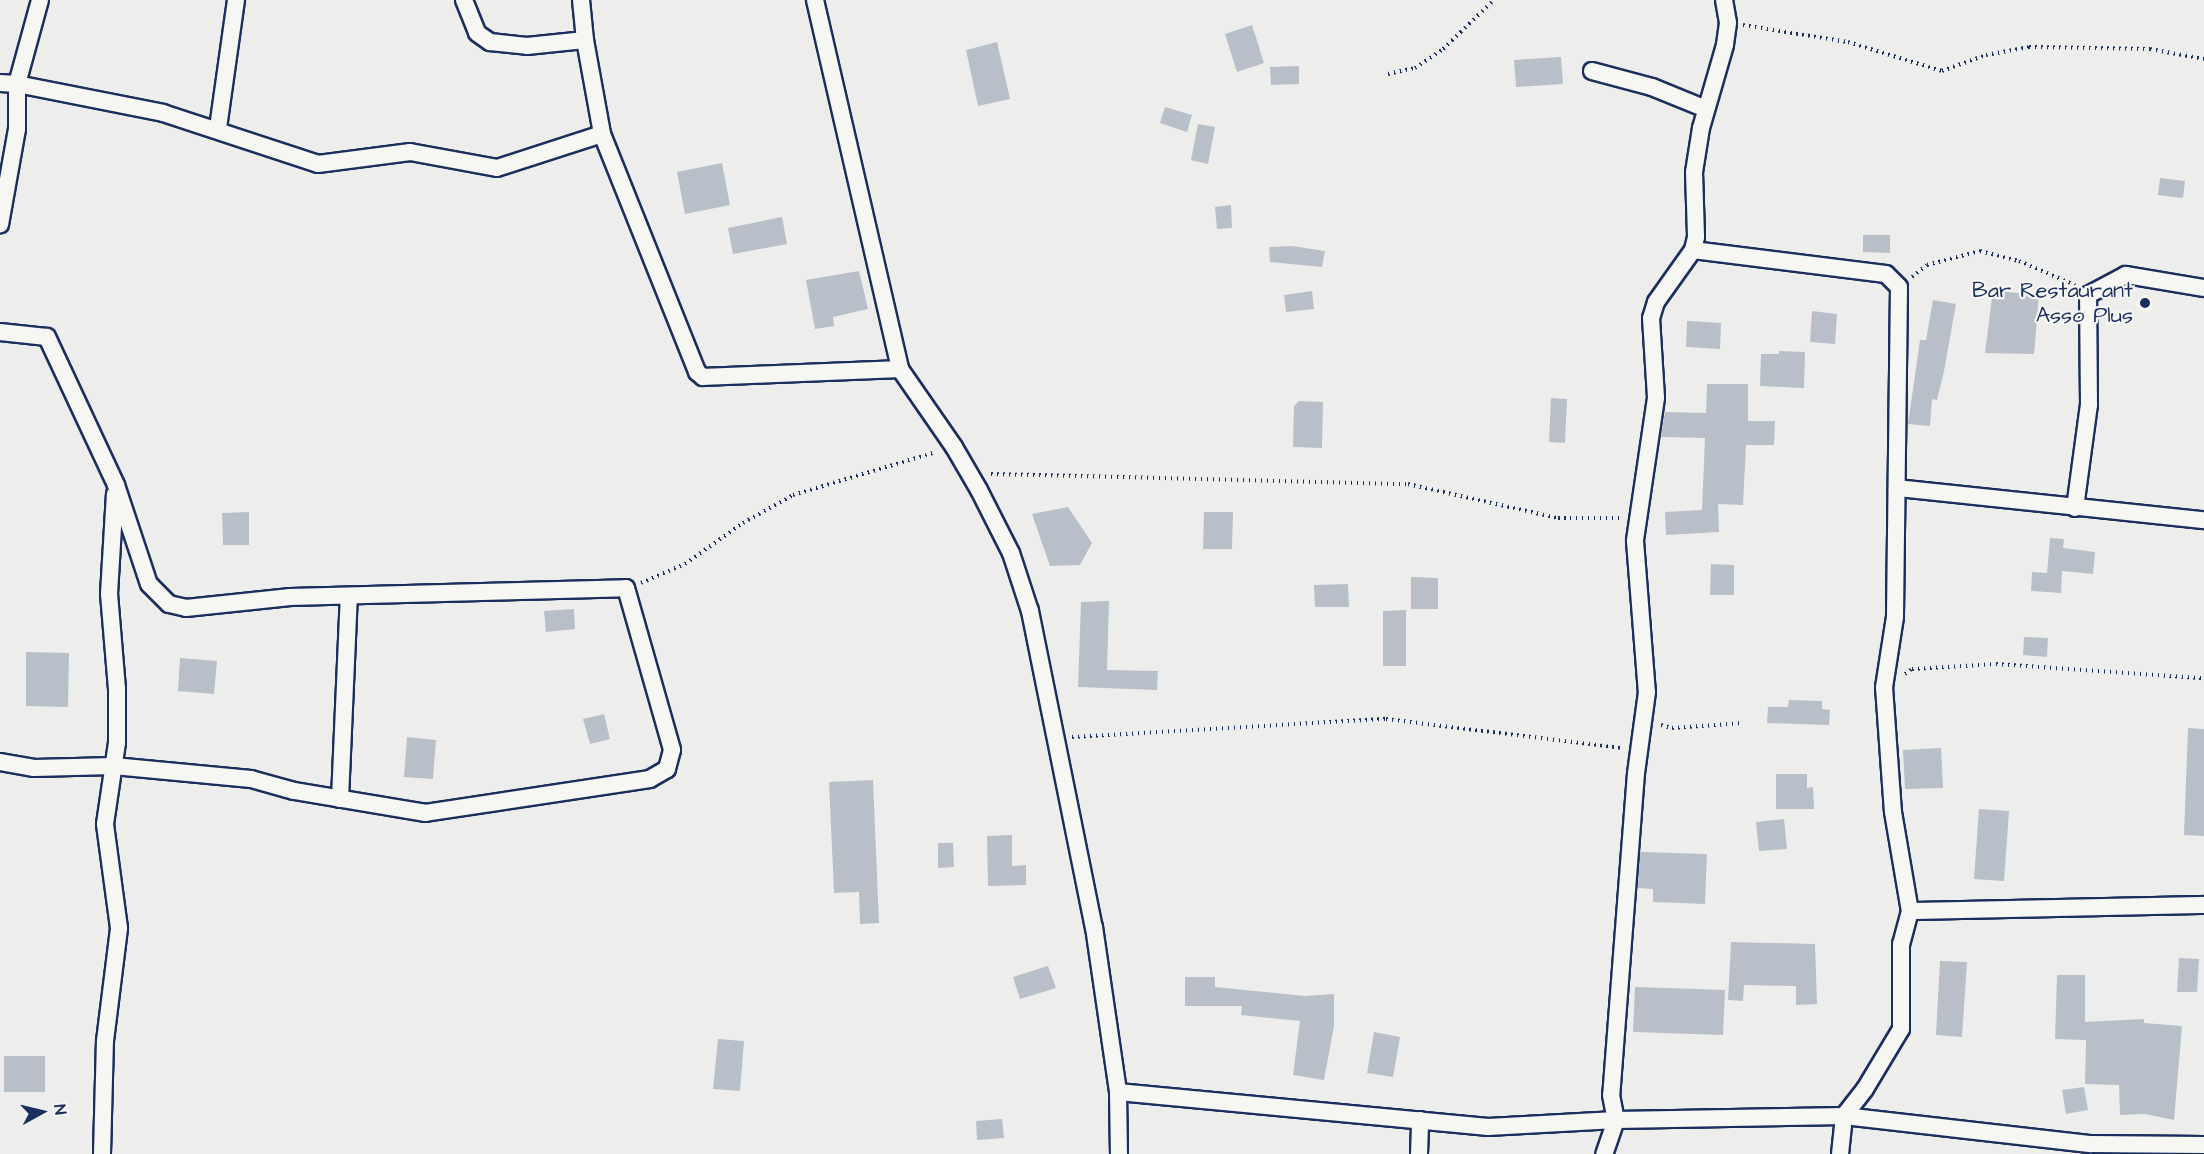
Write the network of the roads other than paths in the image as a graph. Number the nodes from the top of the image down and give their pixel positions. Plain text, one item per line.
1 (40, 0) edge
2 (236, 0) edge
3 (464, 0) edge
4 (581, 0) edge
5 (814, 0) edge
6 (1725, 8) edge
7 (585, 40) junction
8 (1592, 71) dead end
9 (8, 84) edge
10 (1706, 109) junction
11 (218, 128) junction
12 (602, 134) junction
13 (0, 224) edge
14 (1693, 250) junction
15 (2204, 288) edge
16 (0, 332) edge
17 (900, 369) junction
18 (116, 485) junction
19 (1897, 488) junction
20 (2075, 508) junction
21 (2204, 520) edge
22 (349, 596) junction
23 (0, 762) edge
24 (114, 766) junction
25 (340, 799) junction
26 (2204, 905) edge
27 (1910, 911) junction
28 (1118, 1092) junction
29 (1844, 1116) junction
30 (1420, 1120) junction
31 (1616, 1120) junction
32 (2204, 1144) edge
33 (2091, 1149) edge
34 (102, 1154) edge
35 (1119, 1154) edge
36 (1419, 1154) edge
37 (1604, 1154) edge
38 (1840, 1154) edge

1 - 9 street
2 - 11 street
3 - 7 street
4 - 7 street
5 - 17 street
6 - 10 street
7 - 12 street
8 - 10 street
9 - 11 street
9 - 13 street
10 - 14 street
11 - 12 street
12 - 17 street
14 - 19 street
14 - 31 street
15 - 20 street
16 - 18 street
17 - 28 street
18 - 22 street
18 - 24 street
19 - 20 street
19 - 27 street
20 - 21 street
22 - 25 street
22 - 25 street
23 - 24 street
24 - 25 street
24 - 34 street
26 - 27 street
27 - 29 street
28 - 30 street
28 - 35 street
29 - 31 street
29 - 33 street
29 - 38 street
30 - 31 street
30 - 36 street
31 - 37 street
32 - 33 street

